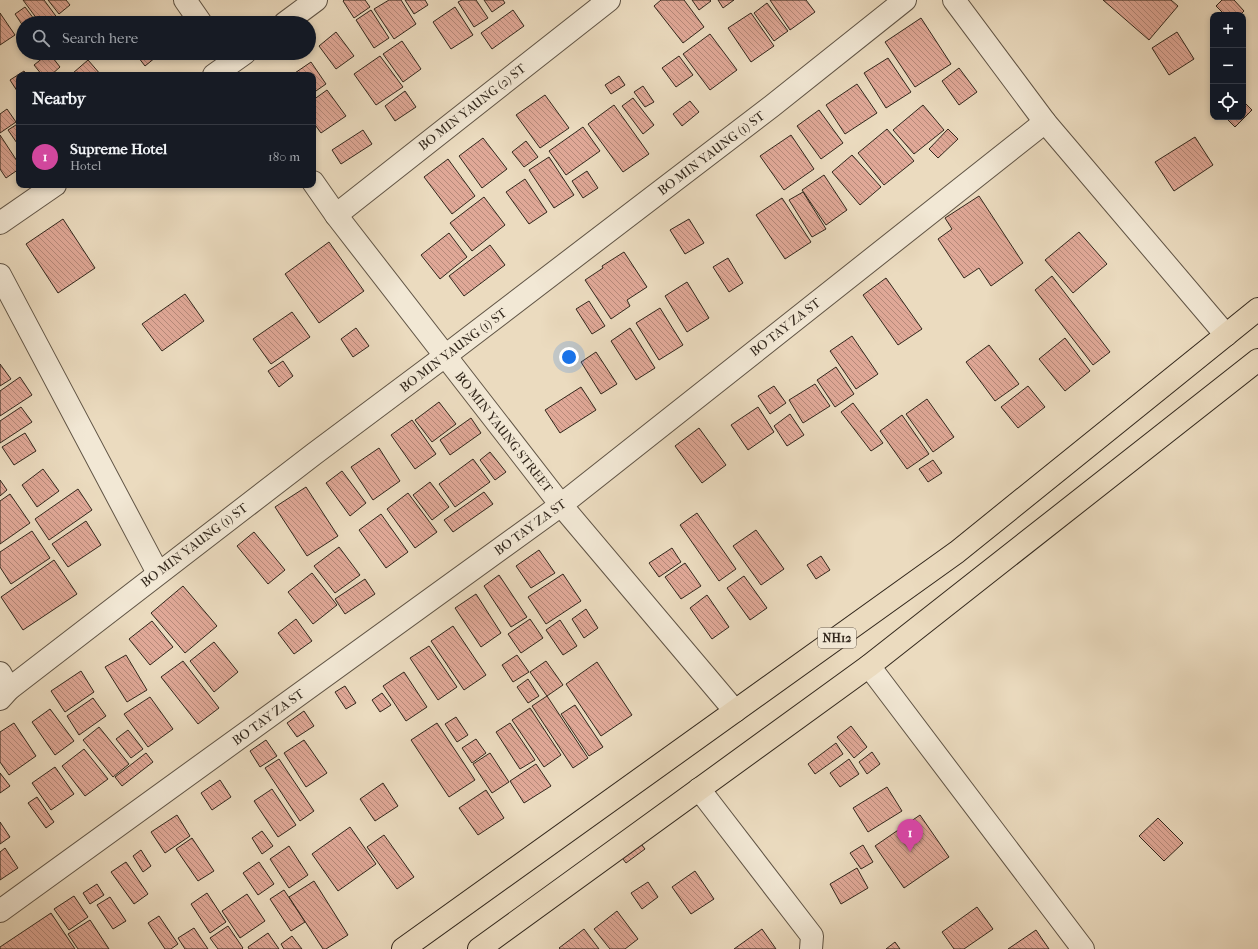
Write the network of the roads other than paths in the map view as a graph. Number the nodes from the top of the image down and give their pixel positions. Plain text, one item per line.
1 (185, 0) edge
2 (316, 0) edge
3 (609, 0) edge
4 (905, 0) edge
5 (954, 0) edge
6 (196, 16) edge
7 (294, 16) edge
8 (1045, 122) junction
9 (316, 186) edge
10 (51, 188) edge
11 (336, 215) junction
12 (0, 223) edge
13 (0, 275) edge
14 (1258, 308) edge
15 (1226, 335) junction
16 (445, 356) junction
17 (1258, 360) edge
18 (561, 505) junction
19 (158, 573) junction
20 (869, 666) junction
21 (3, 687) edge
22 (735, 710) junction
23 (699, 789) junction
24 (0, 911) edge
25 (403, 949) edge
26 (479, 949) edge
27 (811, 949) edge
28 (1083, 949) edge

1 - 6 street
2 - 7 street
3 - 11 street, BO MIN YAUNG (2) ST
4 - 16 street, BO MIN YAUNG (1) ST
5 - 8 street
8 - 15 street
8 - 18 street, BO TAY ZA ST
9 - 11 street, BO MIN YAUNG STREET
10 - 12 street
11 - 16 street, BO MIN YAUNG STREET
13 - 19 street
14 - 15 highway, NH12
15 - 22 highway, NH12
16 - 18 street, BO MIN YAUNG STREET
16 - 19 street, BO MIN YAUNG (1) ST
17 - 20 highway
18 - 22 street, BO MIN YAUNG STREET
18 - 24 street, BO TAY ZA ST
19 - 21 street, BO MIN YAUNG (1) ST
20 - 23 highway
20 - 28 street
22 - 25 highway, NH12
23 - 26 highway
23 - 27 street

